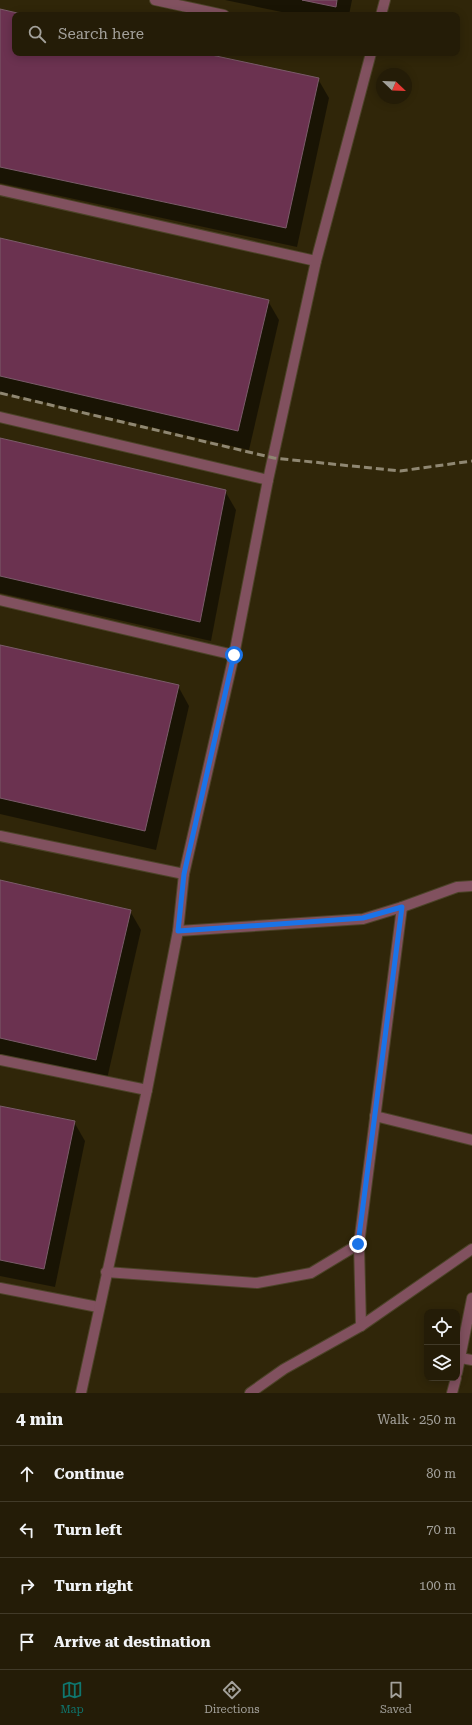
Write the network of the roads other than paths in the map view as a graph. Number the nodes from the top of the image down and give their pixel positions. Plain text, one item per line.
1 (155, 0) edge
2 (385, 0) edge
3 (210, 12) edge
4 (382, 12) edge
5 (370, 56) edge
6 (0, 190) edge
7 (316, 262) junction
8 (0, 417) edge
9 (268, 480) junction
10 (0, 600) edge
11 (234, 655) junction
12 (0, 836) edge
13 (184, 874) junction
14 (472, 886) edge
15 (402, 907) junction
16 (178, 931) junction
17 (0, 1060) edge
18 (147, 1090) junction
19 (375, 1116) junction
20 (472, 1140) edge
21 (358, 1244) junction
22 (472, 1249) edge
23 (106, 1272) junction
24 (0, 1288) edge
25 (472, 1298) edge
26 (98, 1307) junction
27 (361, 1326) junction
28 (461, 1358) junction
29 (472, 1360) edge
30 (460, 1362) edge
31 (455, 1381) edge
32 (81, 1393) edge
33 (250, 1393) edge
34 (452, 1393) edge

1 - 3 street
2 - 4 street
5 - 7 street
6 - 7 street
7 - 9 street
8 - 9 street
9 - 11 street
10 - 11 street
11 - 13 street
12 - 13 street
13 - 16 street
14 - 15 street
15 - 16 street
15 - 19 street
16 - 18 street
17 - 18 street
18 - 23 street
19 - 20 street
19 - 21 street
21 - 23 street
21 - 27 street
22 - 27 street
23 - 26 street
24 - 26 street
25 - 28 street
26 - 32 street
27 - 33 street
28 - 29 street
28 - 30 street
31 - 34 street

